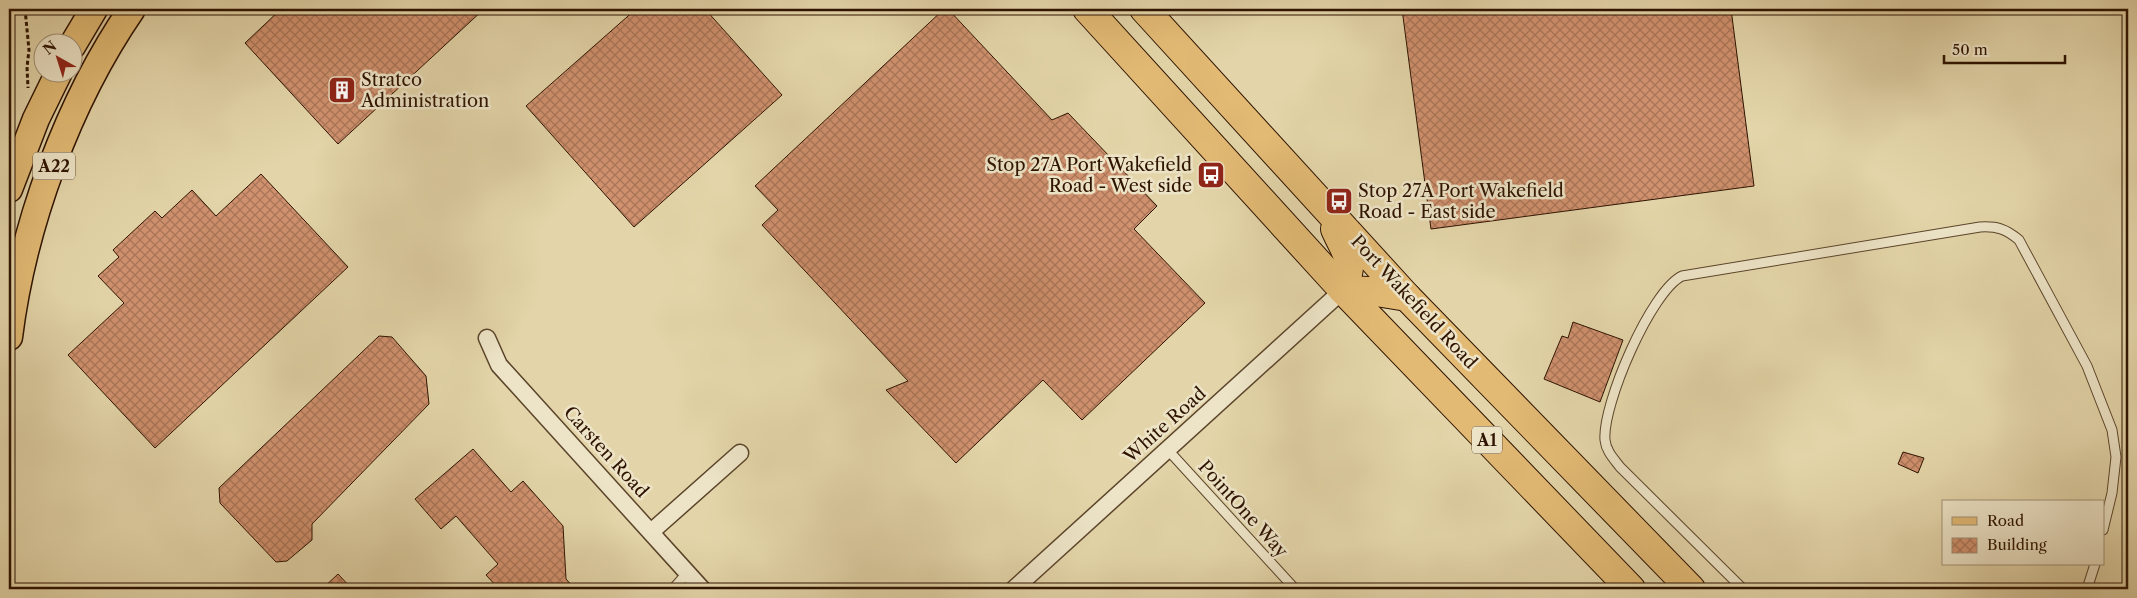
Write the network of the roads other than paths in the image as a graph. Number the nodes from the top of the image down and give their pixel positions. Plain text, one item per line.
1 (94, 9) edge
2 (132, 9) edge
3 (1087, 9) edge
4 (1144, 9) edge
5 (80, 32) edge
6 (54, 82) edge
7 (9, 189) edge
8 (1326, 209) junction
9 (1343, 290) junction
10 (1407, 297) junction
11 (9, 337) edge
12 (487, 338) dead end
13 (1168, 450) junction
14 (740, 453) dead end
15 (2104, 526) edge
16 (651, 532) junction
17 (2094, 566) edge
18 (688, 572) junction
19 (673, 589) edge
20 (702, 589) edge
21 (1014, 589) edge
22 (1295, 589) edge
23 (1631, 589) edge
24 (1692, 589) edge
25 (1743, 589) edge
26 (2087, 589) edge

1 - 5 main road
2 - 11 main road, A22
3 - 9 highway, A1
4 - 8 highway, Port Wakefield Road / A1
6 - 7 main road, A22
8 - 9 highway
8 - 10 highway, Port Wakefield Road / A1
9 - 10 highway
9 - 13 street, White Road
9 - 23 highway, A1
10 - 24 highway, Port Wakefield Road / A1
12 - 16 street, Carsten Road
13 - 21 street, White Road
13 - 22 lane, PointOne Way
14 - 16 street
15 - 25 lane
16 - 18 street, Carsten Road
17 - 26 lane
18 - 19 lane
18 - 20 street, Carsten Road

